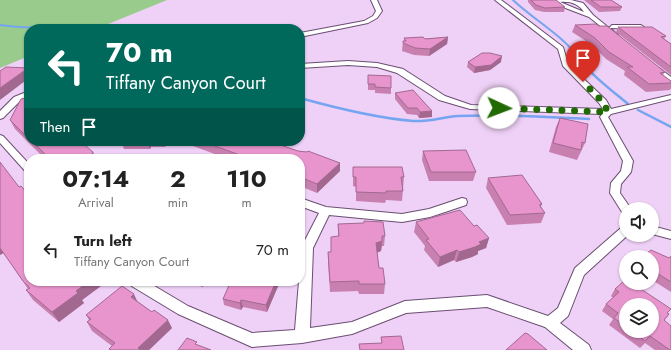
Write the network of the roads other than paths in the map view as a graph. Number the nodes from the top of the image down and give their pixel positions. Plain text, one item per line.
1 (374, 0) edge
2 (498, 0) edge
3 (564, 0) edge
4 (591, 16) junction
5 (606, 27) junction
6 (641, 27) edge
7 (305, 34) edge
8 (624, 42) edge
9 (305, 66) edge
10 (652, 66) edge
11 (671, 80) edge
12 (24, 96) edge
13 (671, 97) edge
14 (608, 112) junction
15 (0, 116) edge
16 (0, 138) edge
17 (24, 164) edge
18 (462, 202) dead end
19 (621, 202) edge
20 (305, 204) edge
21 (325, 211) junction
22 (659, 232) edge
23 (671, 235) edge
24 (619, 236) edge
25 (305, 283) edge
26 (143, 286) edge
27 (305, 286) edge
28 (550, 323) junction
29 (302, 336) junction
30 (584, 350) edge

1 - 7 street
2 - 14 street
3 - 4 street
3 - 4 street
4 - 5 street
5 - 6 street
5 - 8 street
9 - 14 street
10 - 11 street
12 - 15 street
13 - 14 street
14 - 19 street
16 - 17 street
18 - 21 street
20 - 21 street
21 - 25 street
22 - 23 street
24 - 28 street
26 - 29 street
27 - 29 street
28 - 29 street
28 - 30 street

